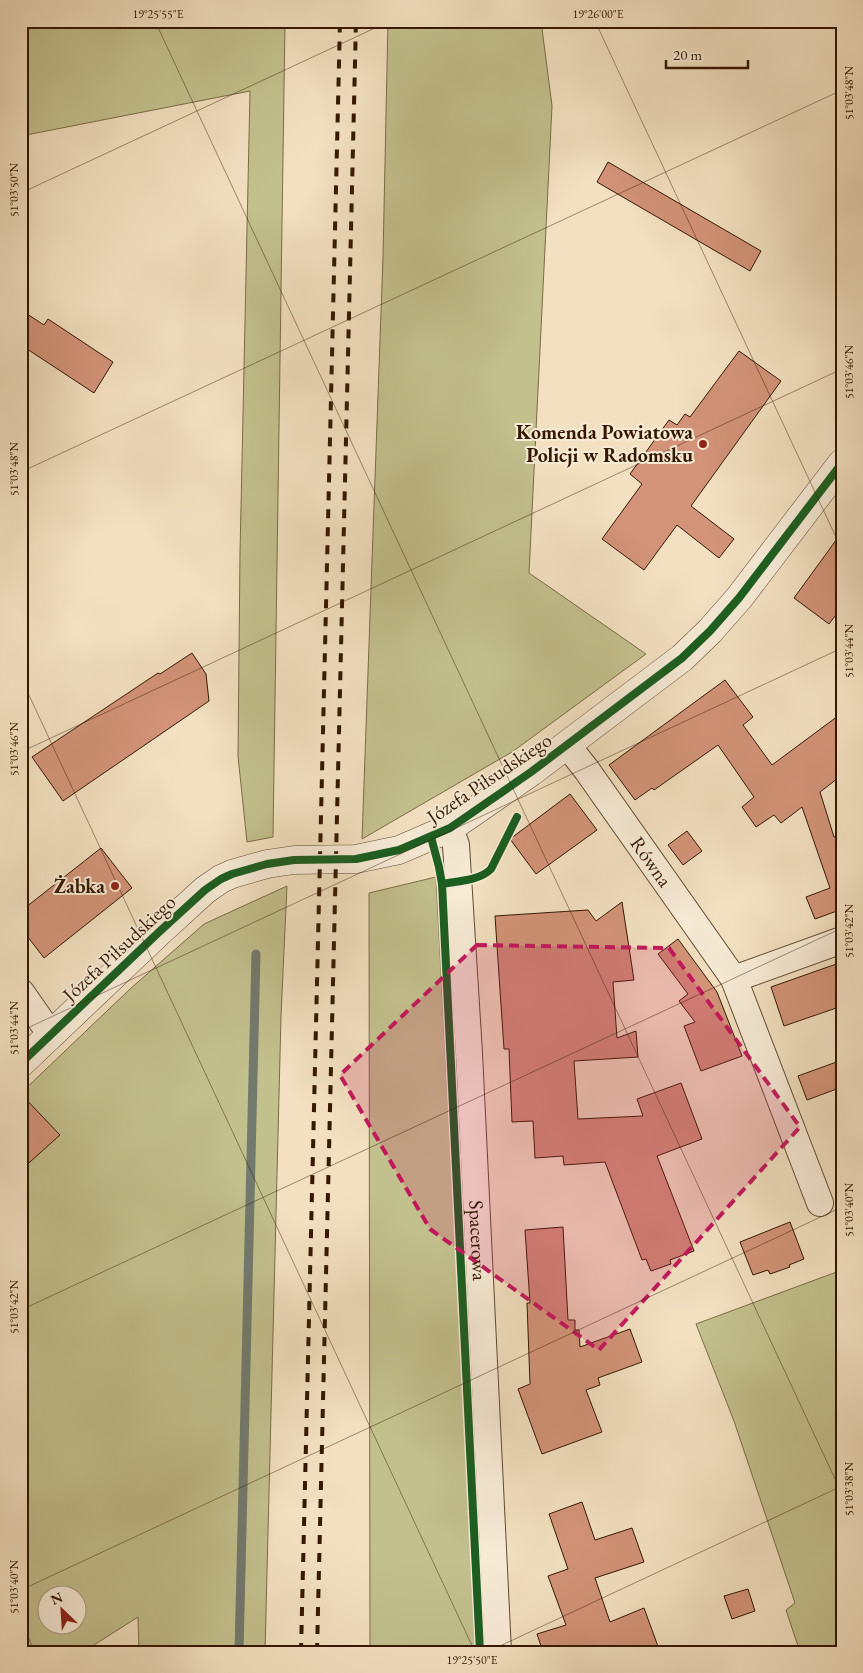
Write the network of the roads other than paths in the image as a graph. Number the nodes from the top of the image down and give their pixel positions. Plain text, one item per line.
1 (842, 463) edge
2 (567, 746) junction
3 (450, 828) junction
4 (842, 940) edge
5 (734, 979) junction
6 (21, 992) edge
7 (51, 1035) junction
8 (21, 1063) edge
9 (820, 1203) dead end
10 (498, 1652) edge

1 - 2 street, Józefa Piłsudskiego
2 - 3 street, Józefa Piłsudskiego
2 - 5 street, Równa
3 - 7 street, Józefa Piłsudskiego
3 - 10 street, Spacerowa
4 - 5 street
5 - 9 street, Równa
6 - 7 street
7 - 8 street, Józefa Piłsudskiego

